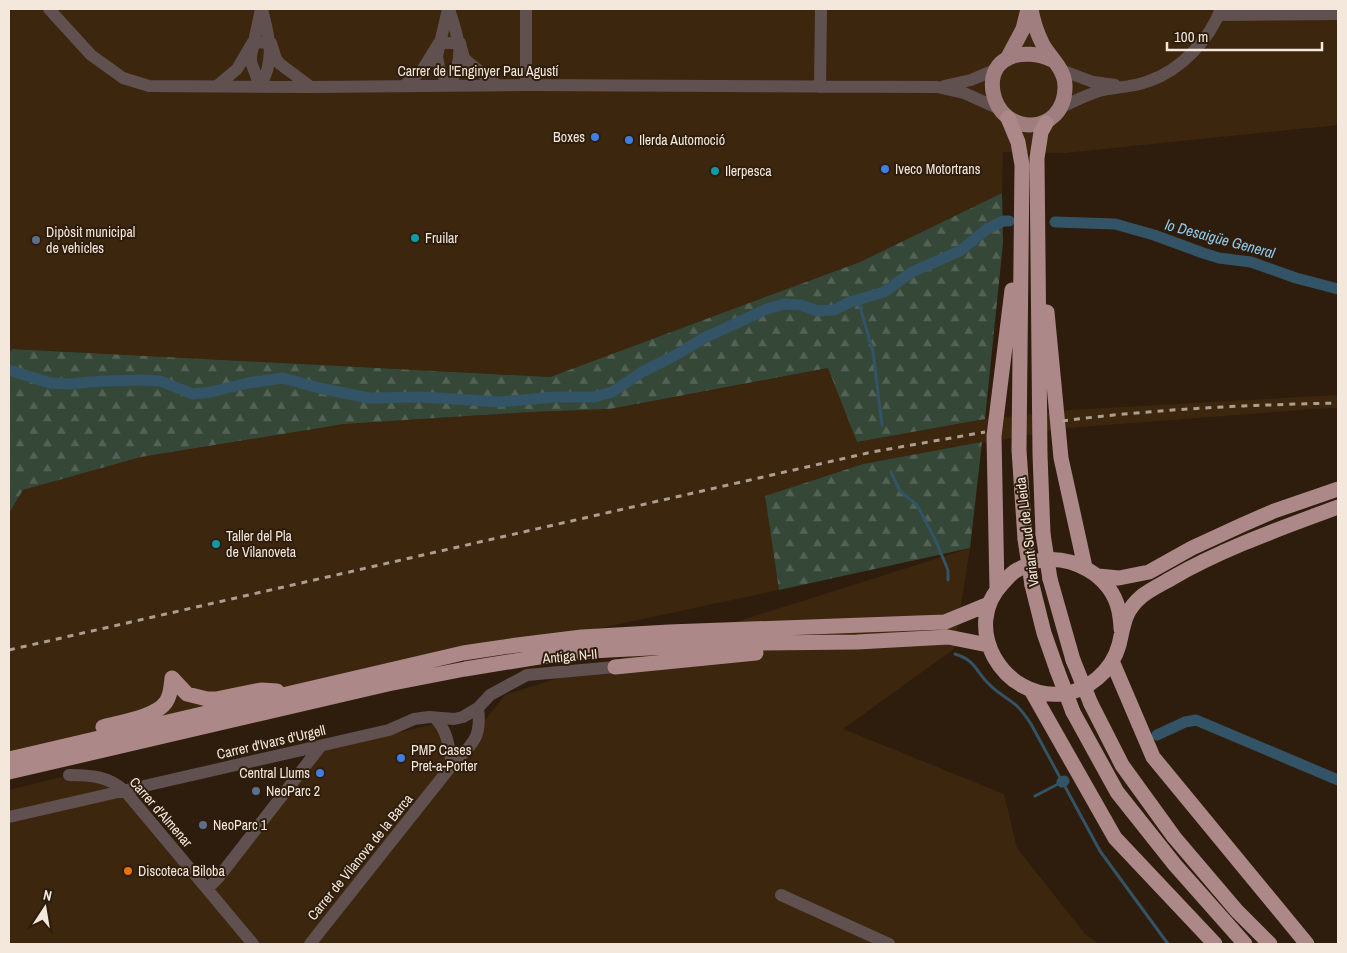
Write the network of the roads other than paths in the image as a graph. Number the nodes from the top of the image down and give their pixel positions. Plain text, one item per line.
1 (49, 9) edge
2 (261, 9) edge
3 (449, 9) edge
4 (526, 9) edge
5 (820, 9) edge
6 (1029, 9) edge
7 (1220, 12) edge
8 (1338, 14) edge
9 (253, 42) junction
10 (270, 43) junction
11 (439, 43) junction
12 (460, 43) junction
13 (1002, 64) junction
14 (1056, 65) junction
15 (497, 85) junction
16 (526, 85) junction
17 (217, 86) junction
18 (260, 86) junction
19 (404, 86) junction
20 (449, 86) junction
21 (820, 86) junction
22 (1130, 86) junction
23 (311, 87) junction
24 (937, 87) junction
25 (1060, 108) junction
26 (1004, 114) junction
27 (1046, 123) junction
28 (1022, 229) junction
29 (1038, 229) junction
30 (1338, 489) edge
31 (1338, 508) edge
32 (1085, 567) junction
33 (1098, 576) junction
34 (997, 589) junction
35 (989, 604) junction
36 (1121, 629) junction
37 (857, 642) junction
38 (988, 644) junction
39 (1112, 661) junction
40 (615, 666) joint
41 (527, 675) joint
42 (1031, 690) junction
43 (293, 693) junction
44 (478, 708) junction
45 (435, 718) junction
46 (82, 742) junction
47 (320, 747) junction
48 (9, 759) edge
49 (452, 765) junction
50 (9, 772) edge
51 (69, 775) dead end
52 (125, 792) junction
53 (9, 817) edge
54 (207, 889) junction
55 (781, 895) dead end
56 (253, 944) edge
57 (310, 944) edge
58 (889, 944) edge
59 (1215, 944) edge
60 (1245, 944) edge
61 (1270, 944) edge
62 (1307, 944) edge

1 - 17 street, Carrer de l'Enginyer Pau Agustí
2 - 9 street
2 - 10 street
3 - 11 street
3 - 12 street
4 - 16 street
5 - 21 street
6 - 13 main road
6 - 14 main road
7 - 8 street
7 - 22 street
9 - 10 street
9 - 17 street
9 - 18 street
10 - 18 street
10 - 23 street
11 - 12 street
11 - 19 street
11 - 20 street
12 - 15 street
12 - 20 street
13 - 14 main road
13 - 24 street, Carrer de l'Enginyer Pau Agustí
13 - 26 main road
14 - 22 street
14 - 25 main road
15 - 16 street, Carrer de l'Enginyer Pau Agustí
15 - 20 street, Carrer de l'Enginyer Pau Agustí
16 - 21 street, Carrer de l'Enginyer Pau Agustí
17 - 18 street, Carrer de l'Enginyer Pau Agustí
18 - 23 street, Carrer de l'Enginyer Pau Agustí
19 - 20 street, Carrer de l'Enginyer Pau Agustí
19 - 23 street, Carrer de l'Enginyer Pau Agustí
21 - 24 street, Carrer de l'Enginyer Pau Agustí
22 - 25 street
24 - 26 street, Carrer de l'Enginyer Pau Agustí
25 - 27 main road
26 - 27 main road
26 - 28 highway, Variant Sud de Lleida
27 - 29 highway, Variant Sud de Lleida
28 - 34 highway
28 - 60 highway, Variant Sud de Lleida, bridge
29 - 32 highway
29 - 61 highway, Variant Sud de Lleida, bridge
30 - 33 highway
31 - 36 highway
32 - 33 highway
32 - 34 highway
33 - 36 highway
34 - 35 highway
35 - 38 highway
35 - 43 highway
36 - 39 highway
37 - 38 highway
37 - 40 highway
37 - 50 highway
38 - 42 highway
39 - 42 highway
39 - 62 highway
40 - 41 street, Antiga N-II
41 - 44 street, Carrer d'Ivars d'Urgell
42 - 59 highway
43 - 46 highway
43 - 46 highway
44 - 45 street, Carrer d'Ivars d'Urgell
44 - 49 street, Carrer de Vilanova de la Barca
45 - 47 street, Carrer d'Ivars d'Urgell
45 - 49 street
46 - 48 highway
47 - 52 street, Carrer d'Ivars d'Urgell
47 - 54 street
49 - 57 street, Carrer de Vilanova de la Barca
51 - 52 street, Carrer d'Almenar
52 - 53 street, Carrer d'Ivars d'Urgell
52 - 54 street, Carrer d'Almenar
54 - 56 street, Carrer d'Almenar
55 - 58 street

